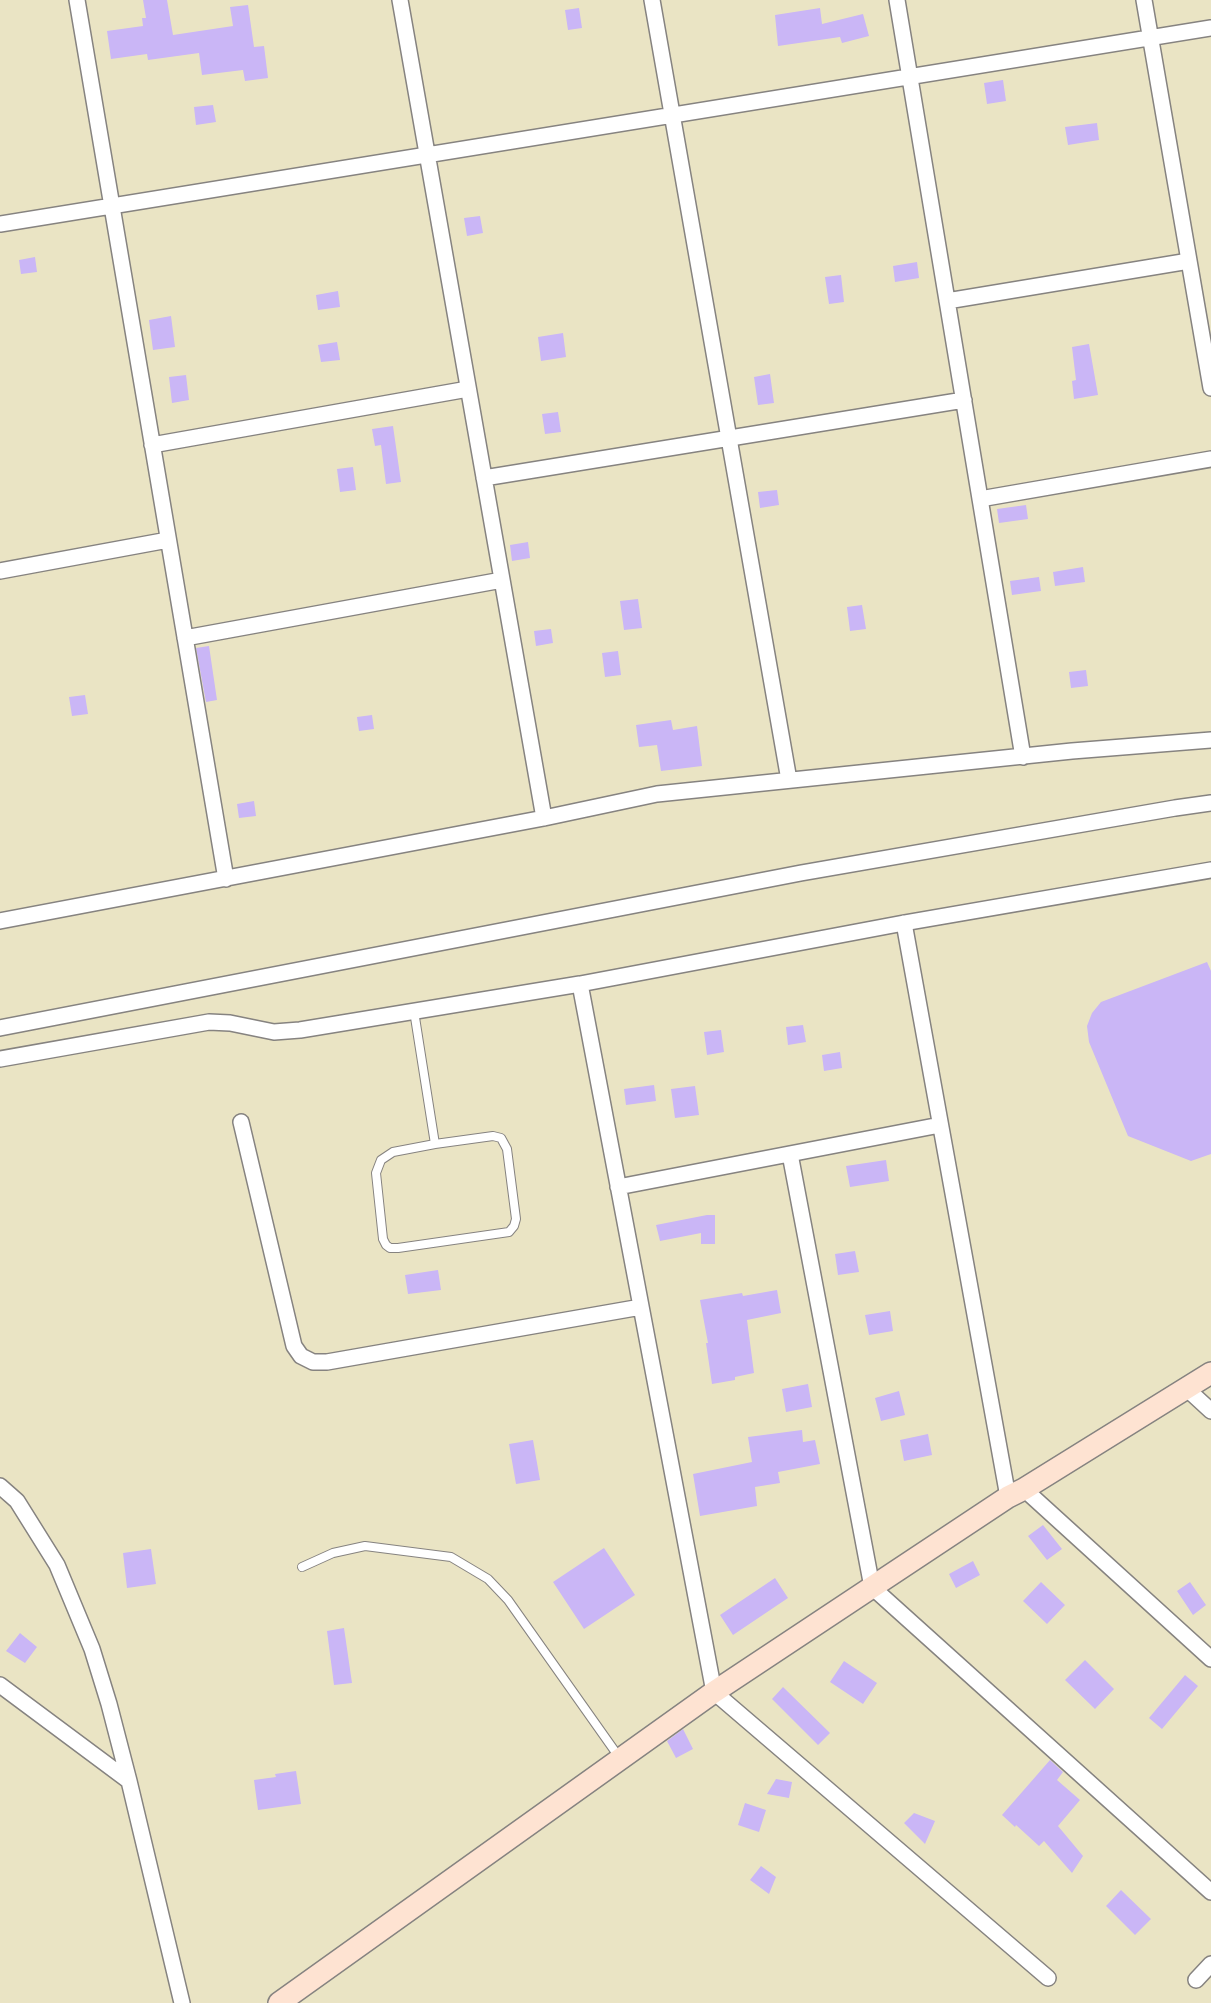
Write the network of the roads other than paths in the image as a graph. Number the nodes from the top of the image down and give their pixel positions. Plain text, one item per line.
1 (77, 0) edge
2 (400, 0) edge
3 (652, 0) edge
4 (897, 0) edge
5 (1144, 0) edge
6 (1211, 28) edge
7 (1151, 37) junction
8 (910, 76) junction
9 (672, 115) junction
10 (427, 155) junction
11 (112, 206) junction
12 (0, 224) edge
13 (1189, 261) junction
14 (947, 301) junction
15 (1208, 357) edge
16 (1211, 388) edge
17 (468, 389) junction
18 (964, 400) junction
19 (728, 438) junction
20 (152, 444) junction
21 (1211, 459) edge
22 (484, 478) junction
23 (980, 499) junction
24 (168, 540) junction
25 (0, 571) edge
26 (502, 580) junction
27 (185, 638) junction
28 (1211, 740) edge
29 (1023, 757) junction
30 (789, 780) junction
31 (1211, 803) edge
32 (544, 818) junction
33 (1211, 870) edge
34 (226, 879) junction
35 (0, 921) edge
36 (904, 923) junction
37 (580, 984) junction
38 (414, 1011) junction
39 (0, 1028) edge
40 (0, 1058) edge
41 (241, 1122) dead end
42 (940, 1125) junction
43 (435, 1144) junction
44 (790, 1154) junction
45 (618, 1187) junction
46 (641, 1307) junction
47 (1211, 1373) edge
48 (1186, 1388) junction
49 (1211, 1411) edge
50 (0, 1486) edge
51 (1016, 1493) junction
52 (302, 1567) dead end
53 (872, 1587) junction
54 (1211, 1659) edge
55 (0, 1685) edge
56 (714, 1692) junction
57 (620, 1758) junction
58 (129, 1781) junction
59 (1211, 1892) edge
60 (1211, 1964) edge
61 (1048, 1978) dead end
62 (1196, 1980) dead end
63 (182, 2003) edge
64 (279, 2003) edge

1 - 11 street
2 - 10 street
3 - 9 street
4 - 8 street
5 - 7 street
6 - 7 street
7 - 8 street
7 - 13 street
8 - 9 street
8 - 14 street
9 - 10 street
9 - 19 street
10 - 11 street
10 - 17 street
11 - 12 street
11 - 20 street
13 - 14 street
13 - 15 street
14 - 18 street
15 - 16 street
17 - 20 street
17 - 22 street
18 - 19 street
18 - 23 street
19 - 22 street
19 - 30 street
20 - 24 street
21 - 23 street
22 - 26 street
23 - 29 street
24 - 25 street
24 - 27 street
26 - 27 street
26 - 32 street
27 - 34 street
28 - 29 street
29 - 30 street
30 - 32 street
31 - 39 street
32 - 34 street
33 - 36 street
34 - 35 street
36 - 37 street
36 - 42 street
37 - 38 street
37 - 45 street
38 - 40 street
38 - 43 lane
41 - 46 street
42 - 44 street
42 - 51 street
43 - 43 lane
44 - 45 street
44 - 53 street
45 - 46 street
46 - 56 street
47 - 48 street
48 - 49 street
48 - 51 street
50 - 58 street
51 - 53 street
51 - 54 street
52 - 57 lane
53 - 56 street
53 - 59 street
55 - 58 street
56 - 57 street
56 - 61 street
57 - 64 street
58 - 63 street
60 - 62 street

